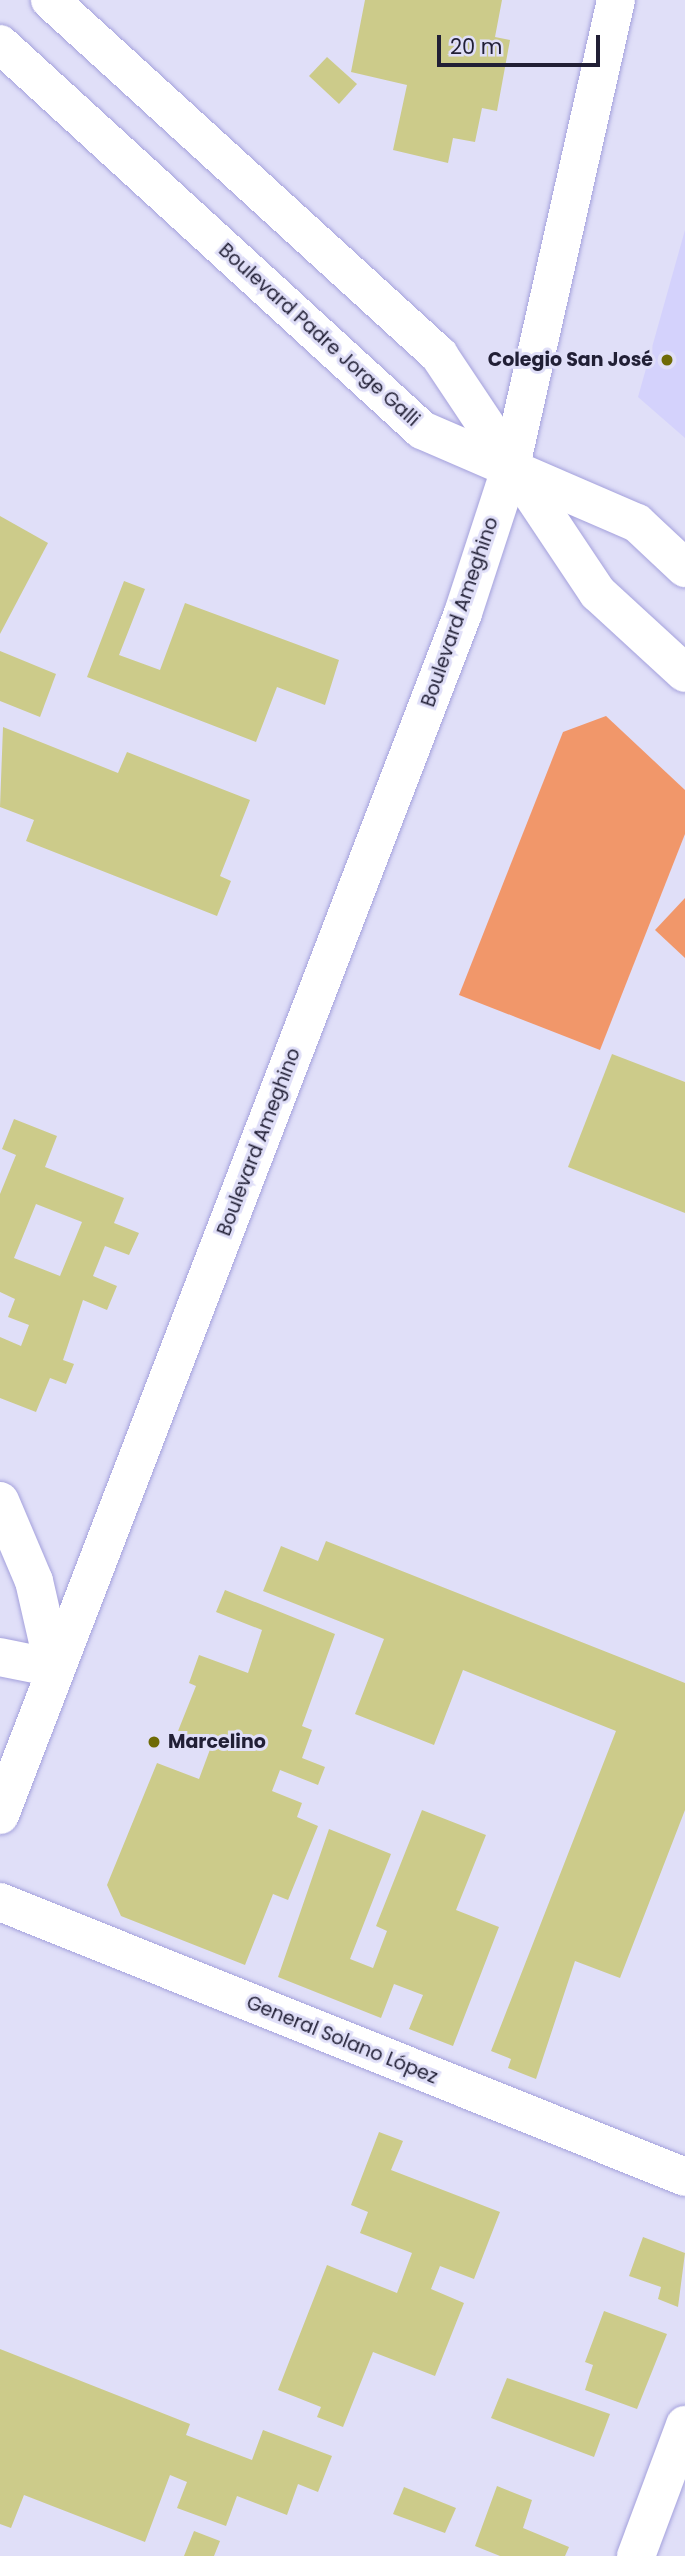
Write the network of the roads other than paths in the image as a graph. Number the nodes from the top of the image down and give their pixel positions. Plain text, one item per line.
1 (50, 0) edge
2 (616, 0) edge
3 (0, 44) edge
4 (511, 466) junction
5 (685, 568) edge
6 (685, 673) edge
7 (0, 1501) edge
8 (0, 1657) edge
9 (54, 1668) junction
10 (0, 1815) edge
11 (0, 1902) edge
12 (685, 2177) edge
13 (685, 2425) edge
14 (636, 2556) edge

1 - 4 main road
2 - 4 main road, Boulevard Ameghino
3 - 4 main road, Boulevard Padre Jorge Galli
4 - 5 main road, Boulevard Padre Jorge Galli
4 - 6 main road
4 - 9 main road, Boulevard Ameghino
7 - 9 main road
8 - 9 main road
9 - 10 main road, Boulevard Ameghino
11 - 12 main road, General Solano López
13 - 14 main road

